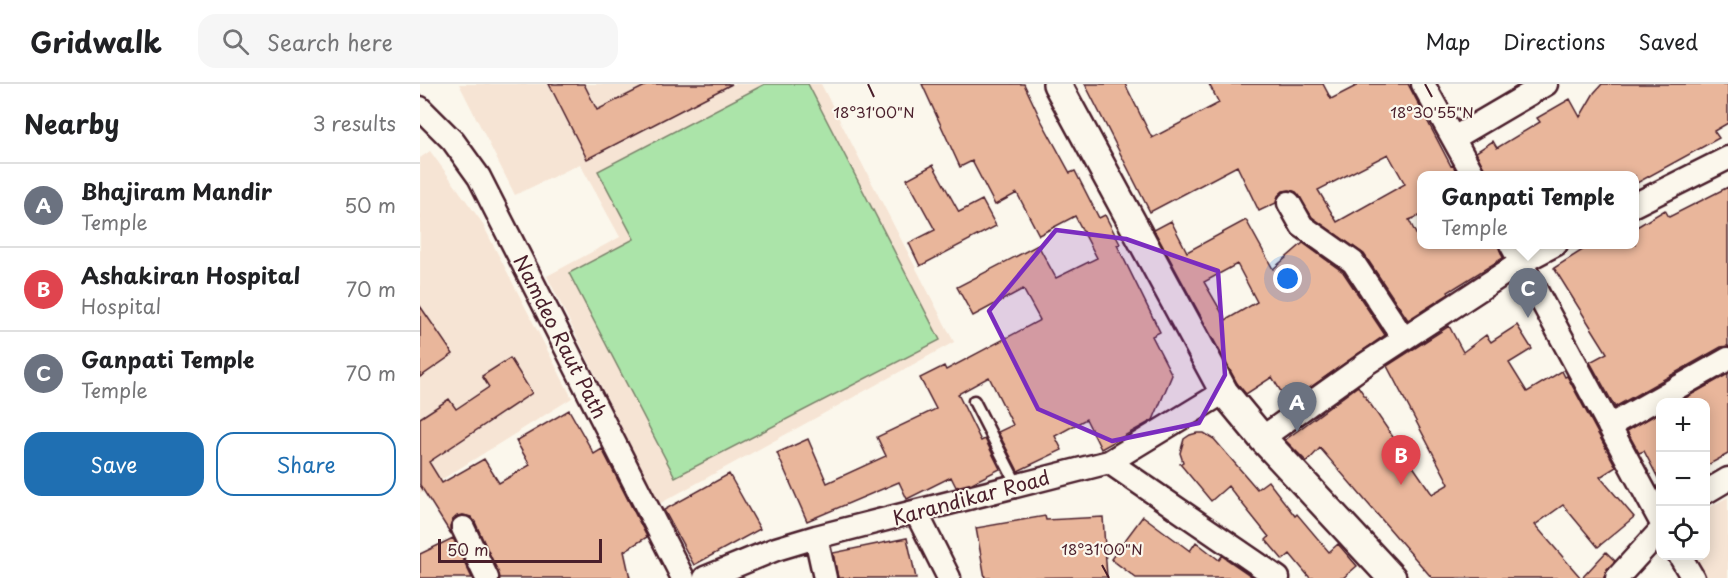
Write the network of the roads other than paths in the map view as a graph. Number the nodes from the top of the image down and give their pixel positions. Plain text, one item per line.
1 (1057, 84) edge
2 (1423, 84) edge
3 (1546, 84) edge
4 (420, 108) edge
5 (1454, 138) junction
6 (1728, 158) edge
7 (1471, 171) edge
8 (1289, 203) dead end
9 (1639, 203) edge
10 (1536, 249) edge
11 (1515, 254) edge
12 (1404, 339) junction
13 (1728, 359) edge
14 (1224, 392) junction
15 (974, 401) dead end
16 (1609, 426) junction
17 (1262, 438) junction
18 (1109, 462) junction
19 (1728, 479) edge
20 (1017, 485) junction
21 (1710, 490) edge
22 (916, 512) junction
23 (1656, 513) edge
24 (463, 528) dead end
25 (1656, 535) edge
26 (816, 537) junction
27 (1683, 560) edge
28 (487, 578) edge
29 (683, 578) edge
30 (705, 578) edge
31 (825, 578) edge
32 (949, 578) edge
33 (1278, 578) edge
34 (1392, 578) edge
35 (1617, 578) edge
36 (1693, 578) edge

1 - 14 street
2 - 5 street
3 - 5 street
4 - 29 street, Namdeo Raut Path
5 - 7 street
6 - 9 street
8 - 12 street
10 - 11 street
11 - 12 street
11 - 16 street
12 - 17 street
13 - 16 street
14 - 17 street
14 - 18 street, Karandikar Road
15 - 20 lane
16 - 23 street
17 - 34 street
18 - 20 street, Karandikar Road
18 - 33 street
19 - 21 street
20 - 22 street, Karandikar Road
22 - 26 street, Karandikar Road
22 - 32 street
24 - 28 street
25 - 35 street
26 - 30 street, Karandikar Road
26 - 31 street
27 - 36 street

